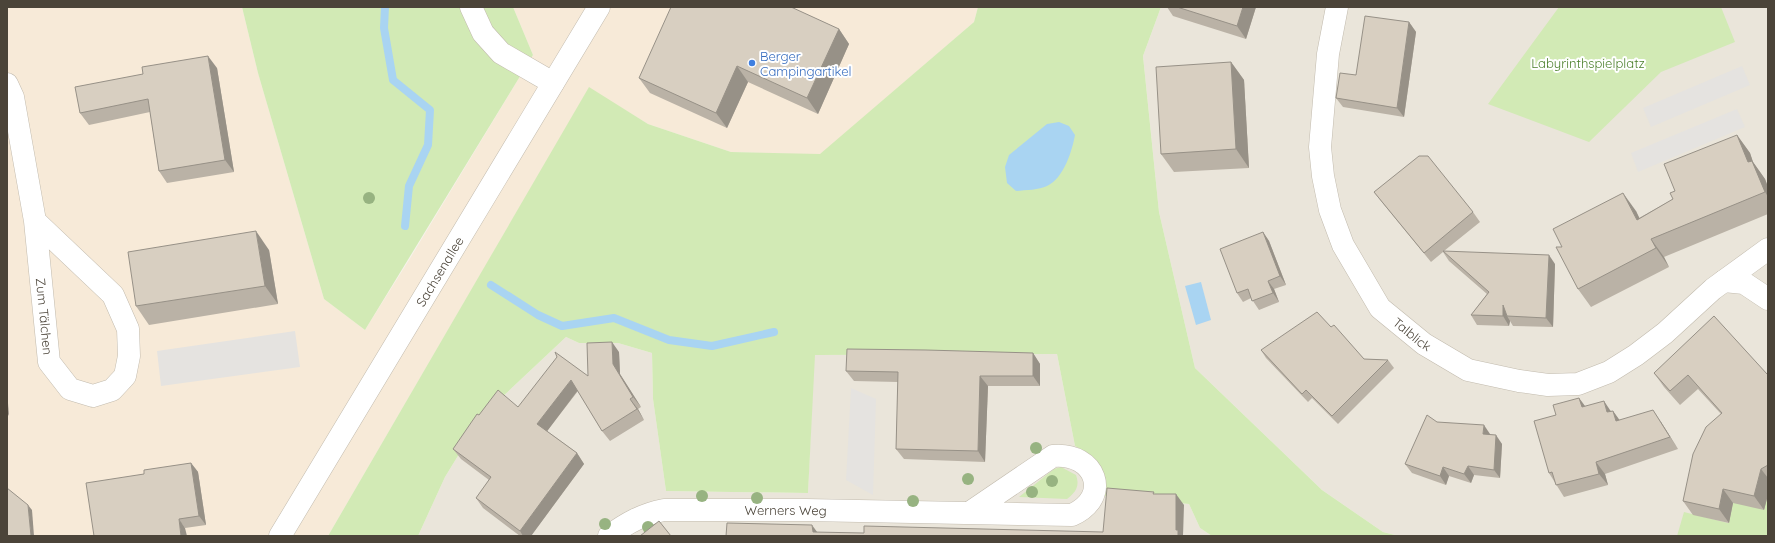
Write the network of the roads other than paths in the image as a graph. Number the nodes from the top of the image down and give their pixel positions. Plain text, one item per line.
1 (471, 7) edge
2 (599, 7) edge
3 (1337, 7) edge
4 (553, 83) junction
5 (7, 84) edge
6 (35, 221) junction
7 (1768, 249) edge
8 (1724, 281) junction
9 (1768, 299) edge
10 (969, 513) junction
11 (280, 536) edge
12 (609, 536) edge

1 - 4 street
2 - 4 street, Sachsenallee
3 - 8 street, Talblick
4 - 11 street, Sachsenallee
5 - 6 street, Zum Tälchen
6 - 6 street, Zum Tälchen
7 - 8 street, Talblick
8 - 9 street
10 - 10 street, Werners Weg
10 - 12 street, Werners Weg

